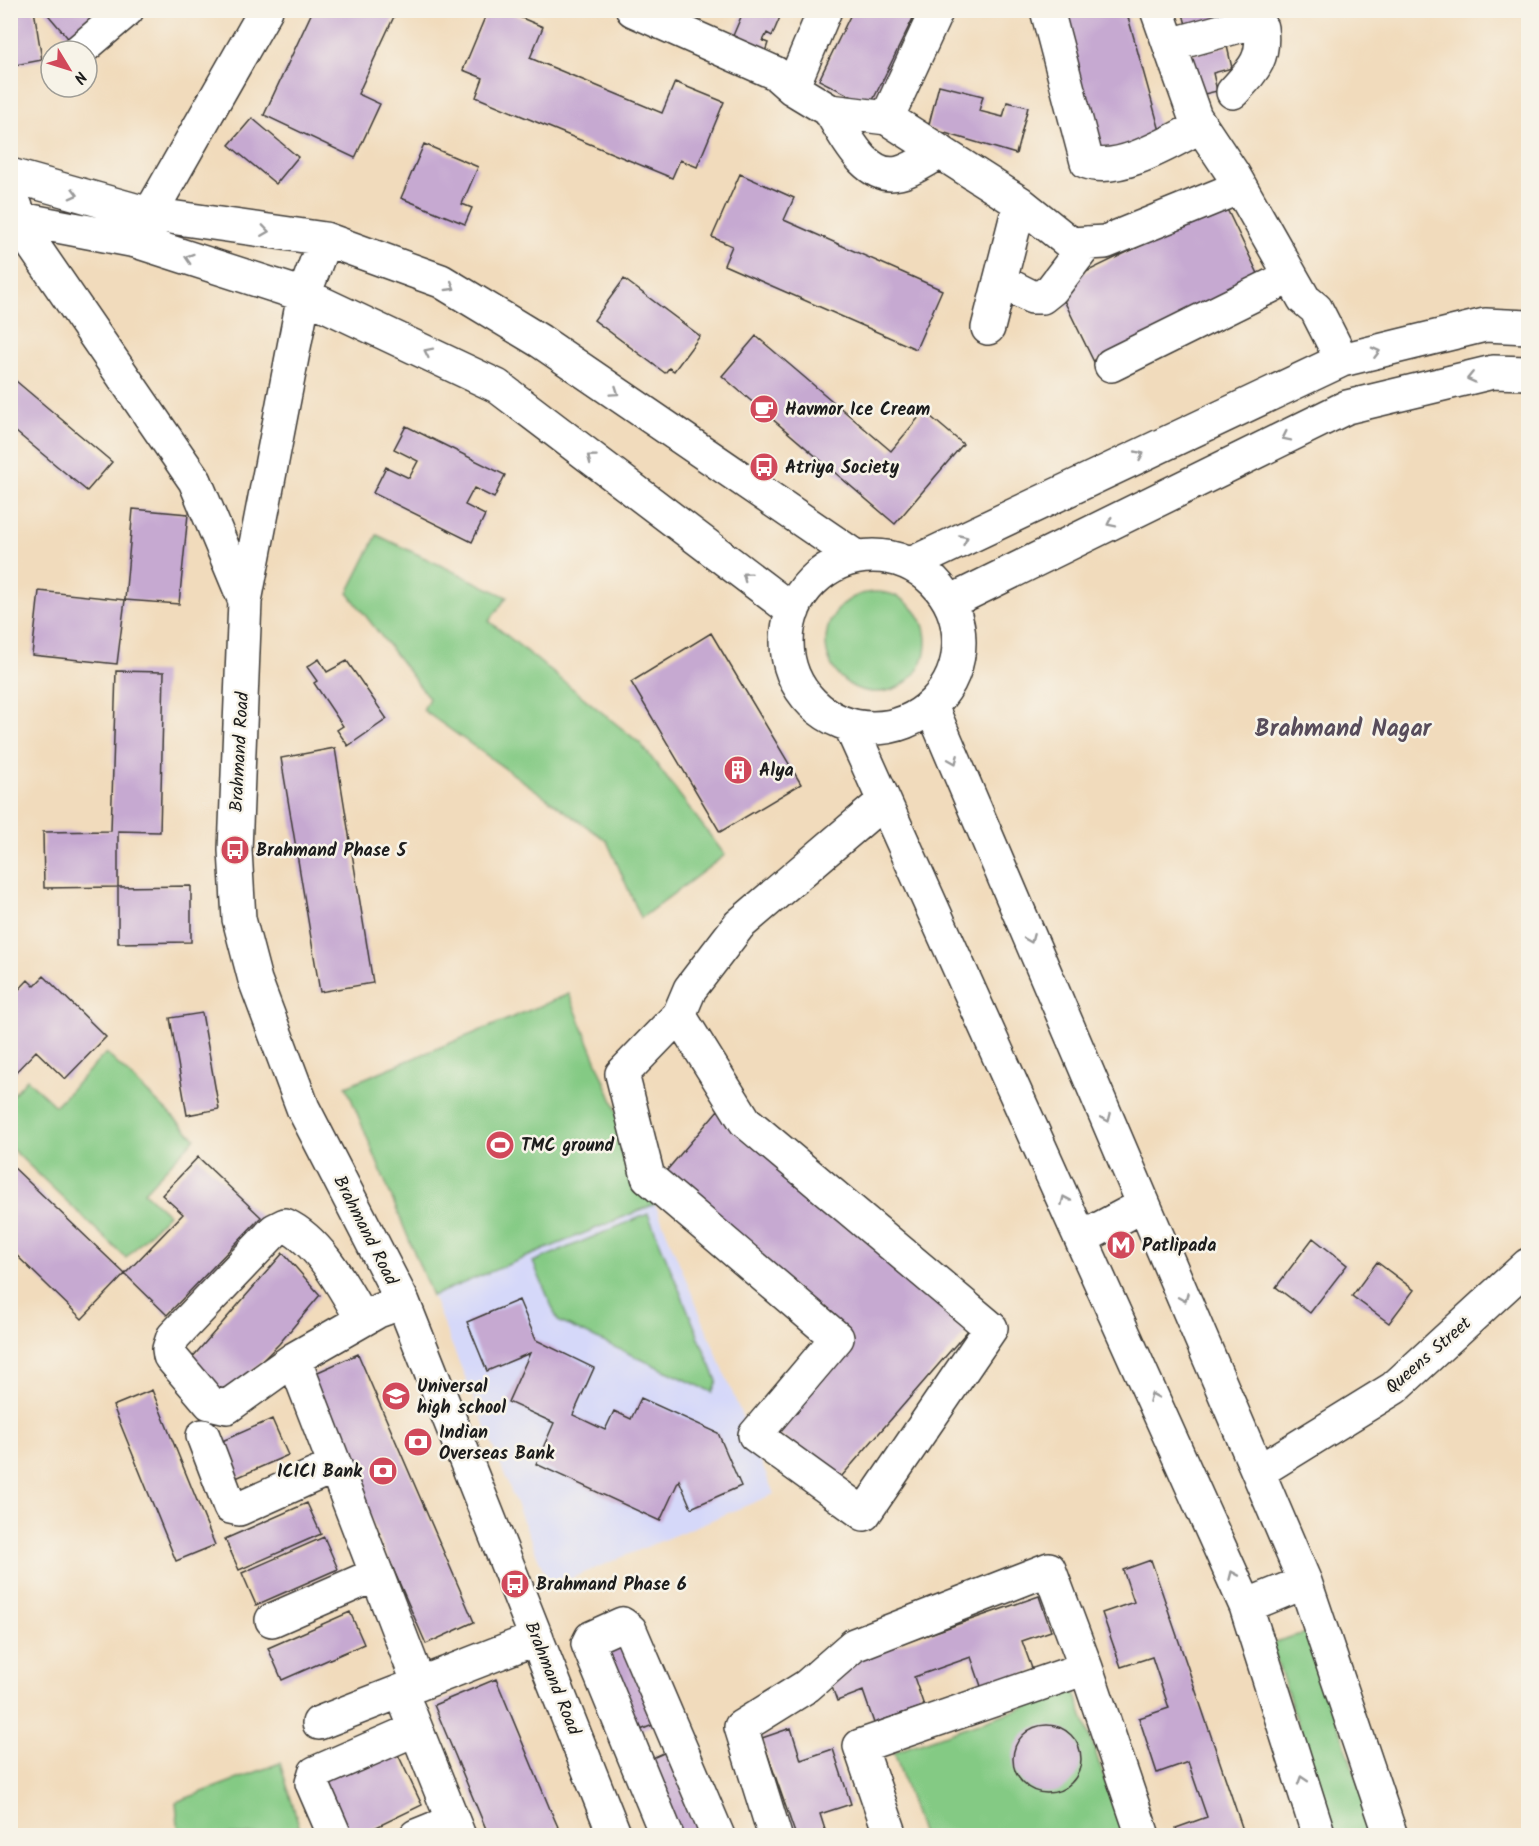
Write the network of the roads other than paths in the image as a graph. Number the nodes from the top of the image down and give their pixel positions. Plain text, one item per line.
1 (127, 10) edge
2 (266, 10) edge
3 (633, 10) edge
4 (825, 10) edge
5 (937, 10) edge
6 (1047, 10) edge
7 (1157, 10) edge
8 (92, 39) edge
9 (1170, 45) junction
10 (792, 88) junction
11 (1233, 92) dead end
12 (830, 111) junction
13 (887, 118) junction
14 (1201, 126) junction
15 (941, 152) junction
16 (14, 177) edge
17 (1240, 187) junction
18 (1020, 203) junction
19 (13, 218) edge
20 (142, 228) junction
21 (325, 239) junction
22 (1087, 243) junction
23 (1000, 281) junction
24 (1298, 288) junction
25 (304, 295) junction
26 (1528, 327) edge
27 (988, 328) dead end
28 (1334, 364) junction
29 (1111, 365) dead end
30 (1528, 373) edge
31 (856, 557) junction
32 (911, 564) junction
33 (245, 601) junction
34 (950, 602) junction
35 (793, 611) junction
36 (931, 706) junction
37 (850, 725) junction
38 (884, 801) junction
39 (680, 1015) junction
40 (1144, 1204) junction
41 (1082, 1238) junction
42 (1528, 1265) edge
43 (403, 1302) junction
44 (362, 1320) junction
45 (294, 1359) junction
46 (203, 1436) dead end
47 (335, 1466) junction
48 (1258, 1472) junction
49 (377, 1574) junction
50 (1305, 1582) junction
51 (1246, 1606) junction
52 (272, 1620) dead end
53 (537, 1638) junction
54 (1086, 1668) junction
55 (409, 1688) junction
56 (319, 1723) dead end
57 (416, 1729) junction
58 (674, 1731) junction
59 (633, 1752) junction
60 (592, 1772) junction
61 (456, 1828) edge
62 (335, 1836) edge
63 (416, 1836) edge
64 (615, 1836) edge
65 (667, 1836) edge
66 (718, 1836) edge
67 (775, 1836) edge
68 (891, 1836) edge
69 (1143, 1836) edge
70 (1320, 1836) edge
71 (1391, 1836) edge

1 - 8 street
2 - 20 street
3 - 10 street
4 - 10 street
5 - 13 street
6 - 14 street
7 - 9 street
9 - 11 street
9 - 14 street
10 - 12 street
12 - 13 street
12 - 15 street
13 - 15 street
14 - 17 street
15 - 18 street
16 - 19 street
16 -> 20 street
17 - 22 street
17 - 24 street
18 - 22 street
18 - 23 street
19 - 20 street
19 - 33 street, Brahmand Road
20 -> 21 street
25 -> 20 street
21 - 25 street, Brahmand Road
21 -> 31 street
22 - 23 street
23 - 27 street
24 - 28 street
24 - 29 street
25 - 33 street, Brahmand Road
35 -> 25 street
28 -> 26 street
32 -> 28 street
30 -> 34 street
31 - 32 street
31 - 35 street
32 - 34 street
33 - 43 street, Brahmand Road
34 - 36 street
35 - 37 street
36 - 37 street
36 -> 40 street
37 - 38 street
38 - 39 street
41 -> 38 street
39 - 39 street
40 - 41 street
40 -> 48 street
51 -> 41 street
42 - 48 street, Queens Street
43 - 44 street
43 - 53 street, Brahmand Road
44 - 45 street
44 - 45 street
45 - 47 street
46 - 47 street
47 - 49 street
48 - 50 street
49 - 52 street
49 - 55 street
50 - 51 street
50 - 71 street
70 -> 51 street
53 - 55 street
53 - 60 street, Brahmand Road
54 - 67 street
54 - 68 street
54 - 69 street
55 - 56 street
55 - 57 street
57 - 61 street
57 - 62 street
58 - 59 street
58 - 59 street
58 - 66 street
59 - 60 street
59 - 65 street
60 - 64 street, Brahmand Road
61 - 63 street

